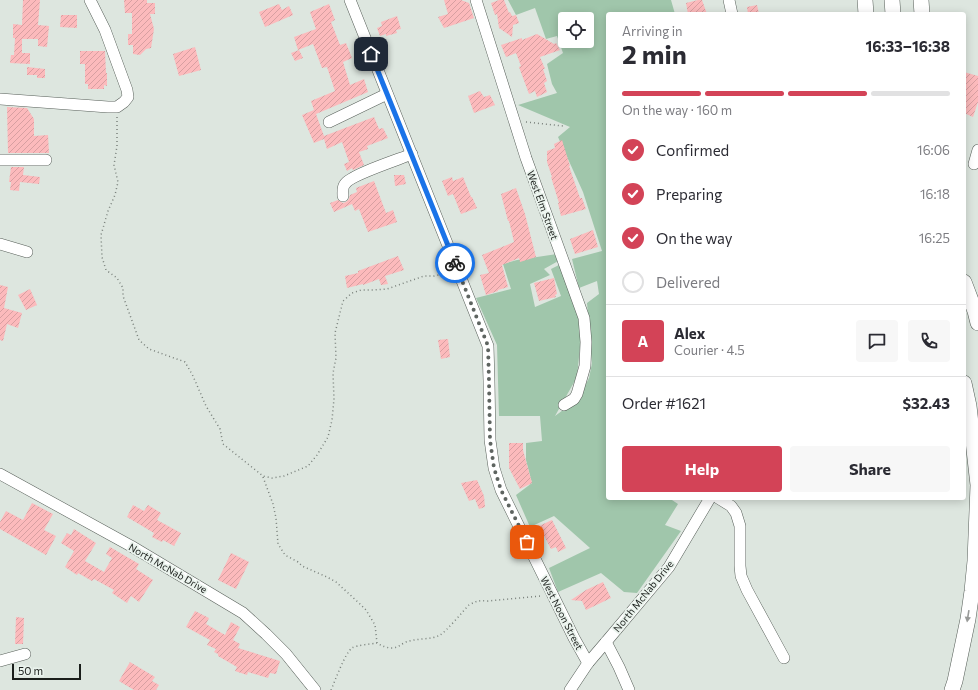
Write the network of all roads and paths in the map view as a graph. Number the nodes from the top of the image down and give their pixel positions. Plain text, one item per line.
1 (90, 0) edge
2 (350, 0) edge
3 (476, 0) edge
4 (729, 0) edge
5 (865, 0) edge
6 (892, 0) edge
7 (921, 0) edge
8 (732, 12) edge
9 (866, 12) edge
10 (893, 12) edge
11 (922, 12) edge
12 (387, 94) junction
13 (0, 99) edge
14 (113, 107) junction
15 (515, 120) junction
16 (329, 122) dead end
17 (564, 126) dead end
18 (978, 150) edge
19 (412, 154) junction
20 (0, 160) edge
21 (46, 160) dead end
22 (974, 164) dead end
23 (343, 196) dead end
24 (0, 244) edge
25 (27, 252) dead end
26 (458, 270) junction
27 (966, 280) edge
28 (966, 287) edge
29 (977, 317) edge
30 (966, 392) edge
31 (564, 405) dead end
32 (0, 474) edge
33 (263, 476) junction
34 (709, 500) edge
35 (721, 500) edge
36 (553, 595) junction
37 (606, 642) junction
38 (377, 643) junction
39 (25, 654) dead end
40 (784, 658) dead end
41 (0, 661) edge
42 (588, 663) junction
43 (573, 688) edge
44 (315, 690) edge
45 (331, 690) edge
46 (629, 690) edge
47 (952, 690) edge

1 - 14 street
2 - 12 street, West Noon Street
3 - 15 street, West Elm Street
4 - 8 street
5 - 9 highway
6 - 10 highway
7 - 11 highway
12 - 16 street
12 - 19 street, West Noon Street
13 - 14 street
14 - 33 path
15 - 17 path
15 - 31 street, West Elm Street
18 - 22 street
19 - 23 street
19 - 26 street, West Noon Street
20 - 21 street
24 - 25 street
26 - 33 path
26 - 36 street, West Noon Street
27 - 29 highway
28 - 29 highway
30 -> 47 highway
32 - 44 street, North McNab Drive
33 - 38 path
34 - 37 street, North McNab Drive
35 - 40 street
36 - 38 path
36 - 42 street, West Noon Street
37 - 42 street, North McNab Drive
37 - 46 street
38 - 45 path
39 - 41 street
42 - 43 street, North McNab Drive

